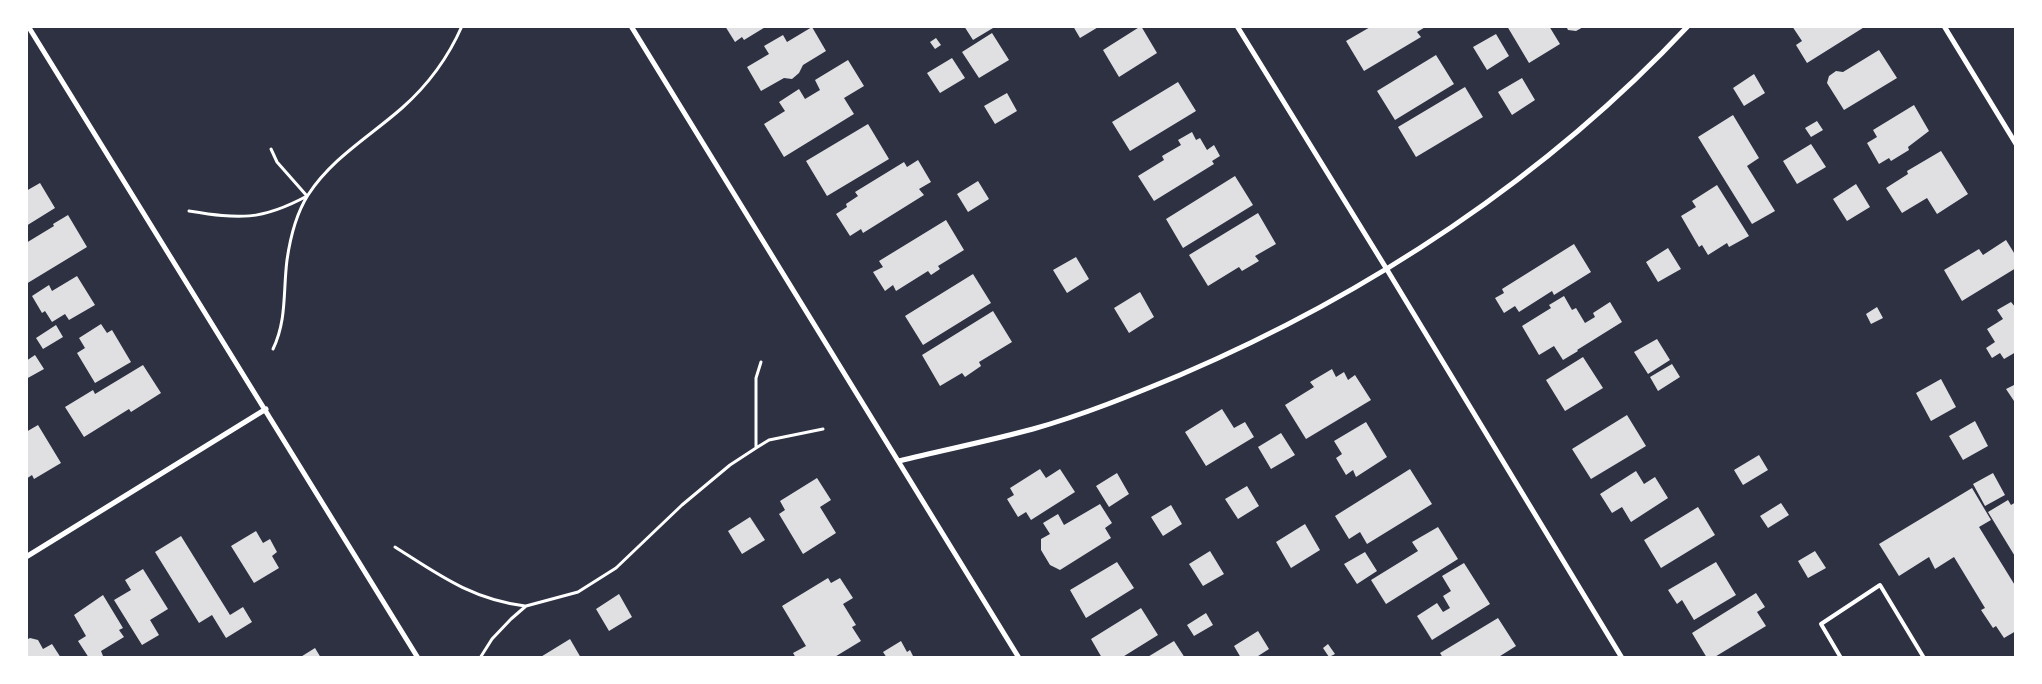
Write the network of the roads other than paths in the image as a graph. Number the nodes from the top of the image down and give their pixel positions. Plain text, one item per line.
1 (28, 26) edge
2 (631, 26) edge
3 (1237, 26) edge
4 (1688, 26) edge
5 (1944, 26) edge
6 (2016, 144) edge
7 (1386, 268) junction
8 (266, 409) junction
9 (898, 461) junction
10 (26, 556) edge
11 (418, 658) edge
12 (1019, 658) edge
13 (1622, 658) edge
14 (1841, 658) edge
15 (1924, 658) edge

1 - 8 street
2 - 9 street
3 - 7 street
4 - 7 street
5 - 6 street
7 - 9 street
7 - 13 street
8 - 10 street
8 - 11 street
9 - 12 street
14 - 15 lane

